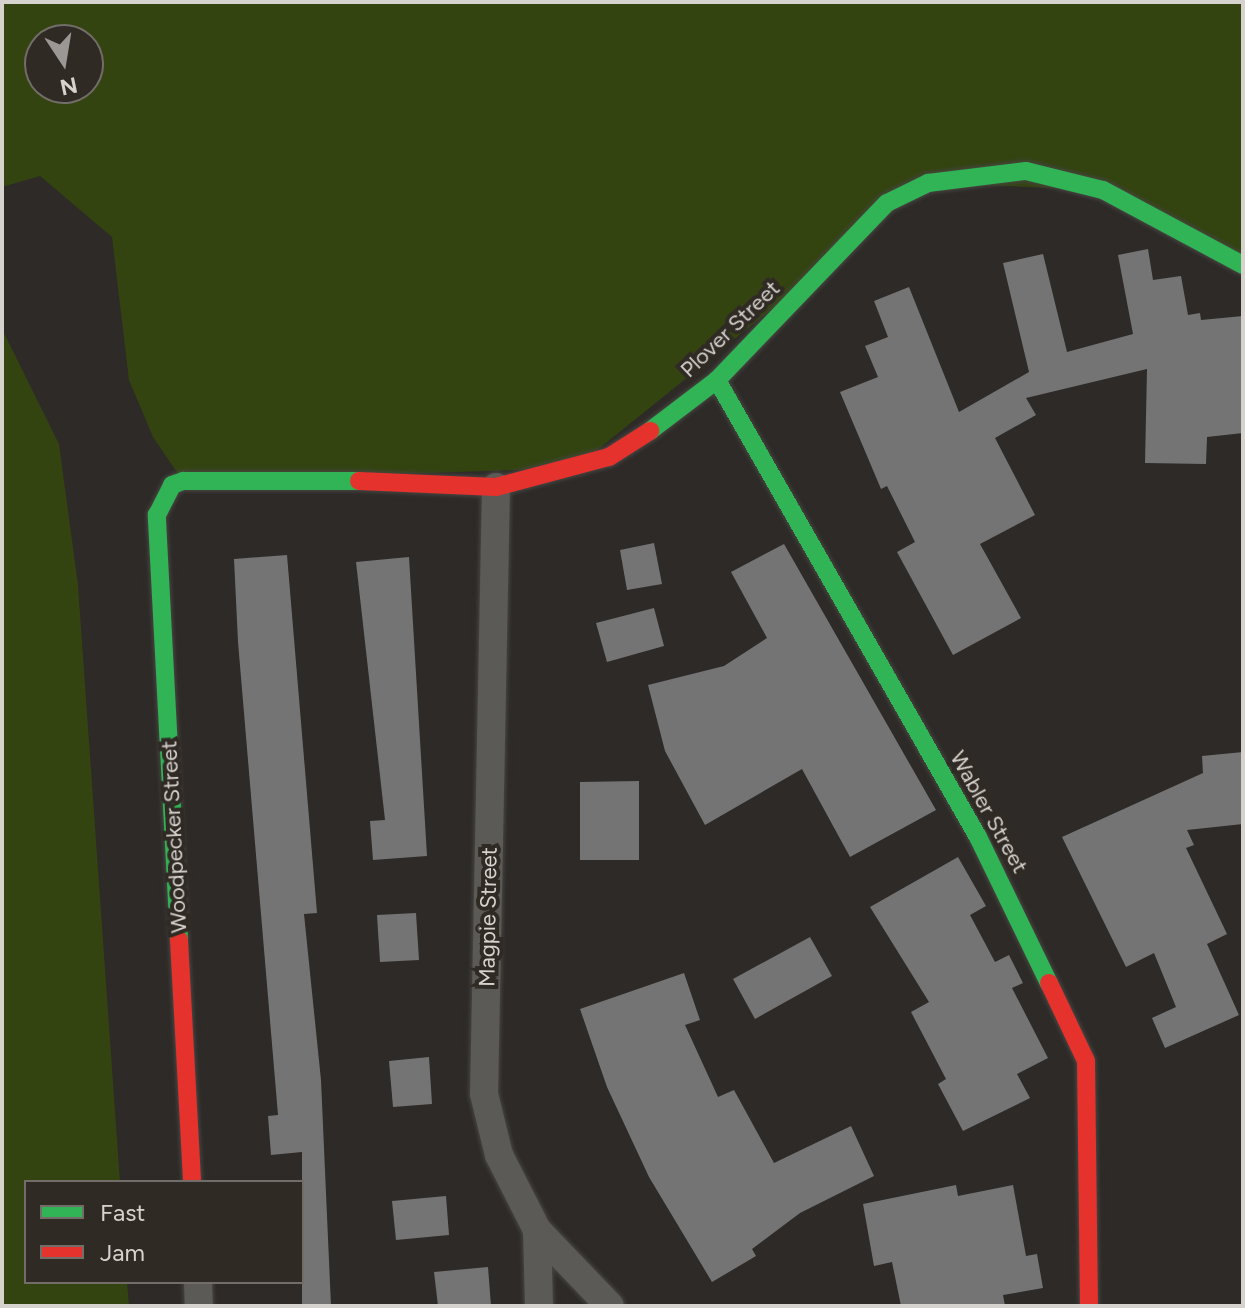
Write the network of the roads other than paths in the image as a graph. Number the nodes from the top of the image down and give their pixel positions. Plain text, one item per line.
1 (1243, 265) edge
2 (717, 380) junction
3 (496, 487) junction
4 (164, 494) joint
5 (192, 1180) edge
6 (537, 1230) junction
7 (198, 1284) edge
8 (199, 1306) edge
9 (539, 1306) edge
10 (610, 1306) edge
11 (1089, 1306) edge

1 - 2 street, Plover Street
2 - 3 street, Plover Street
2 - 11 street, Wabler Street
3 - 4 street, Plover Street
3 - 6 street, Magpie Street
4 - 5 street, Woodpecker Street
6 - 9 street
6 - 10 street, Magpie Street
7 - 8 street

